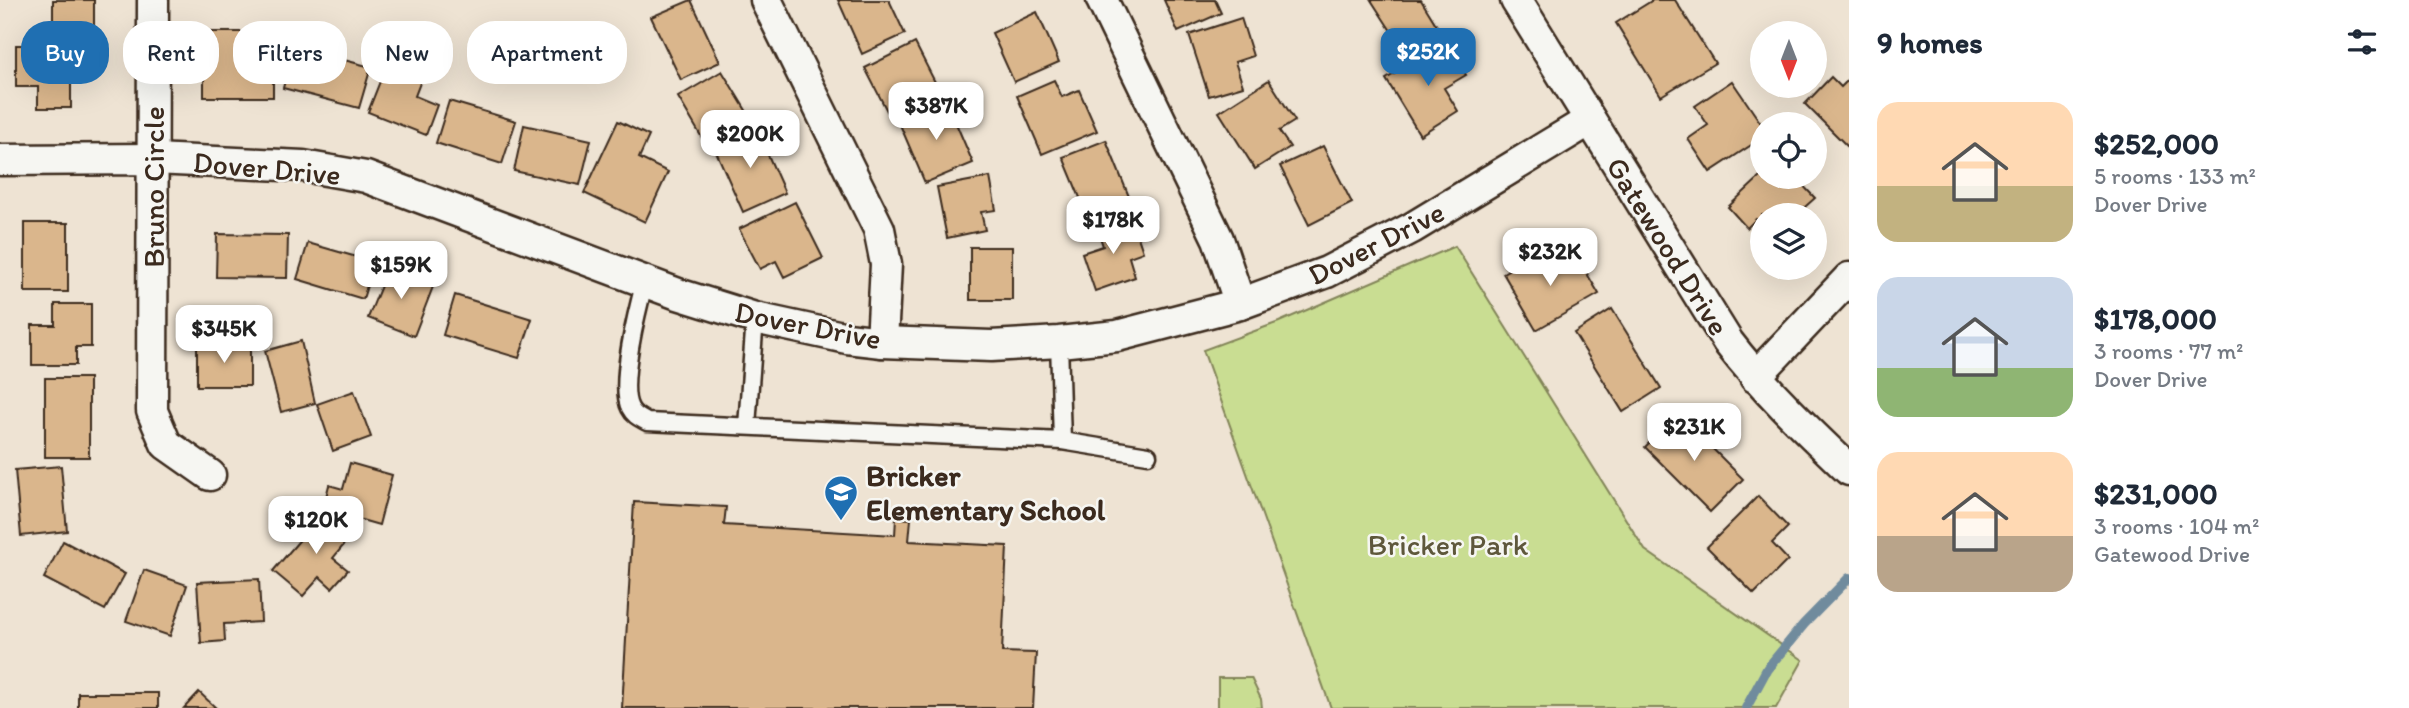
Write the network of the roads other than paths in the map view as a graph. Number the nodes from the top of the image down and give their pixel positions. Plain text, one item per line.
1 (153, 0) edge
2 (766, 0) edge
3 (1102, 0) edge
4 (1516, 0) edge
5 (1590, 120) junction
6 (154, 159) junction
7 (0, 160) edge
8 (1849, 278) edge
9 (645, 281) junction
10 (1240, 304) junction
11 (755, 318) junction
12 (882, 342) junction
13 (1059, 342) junction
14 (1755, 377) junction
15 (747, 426) junction
16 (1062, 441) junction
17 (1148, 455) dead end
18 (1849, 470) edge
19 (210, 475) dead end

1 - 6 street, Bruno Circle
2 - 12 street
3 - 10 street
4 - 5 street, Gatewood Drive
5 - 10 street, Dover Drive
5 - 14 street, Gatewood Drive
6 - 7 street, Dover Drive
6 - 9 street, Dover Drive
6 - 19 street, Bruno Circle
8 - 14 street
9 - 11 street, Dover Drive
9 - 15 lane
10 - 13 street, Dover Drive
11 - 12 street, Dover Drive
11 - 15 lane
12 - 13 street, Dover Drive
13 - 16 lane
14 - 18 street, Gatewood Drive
15 - 16 lane
16 - 17 lane

